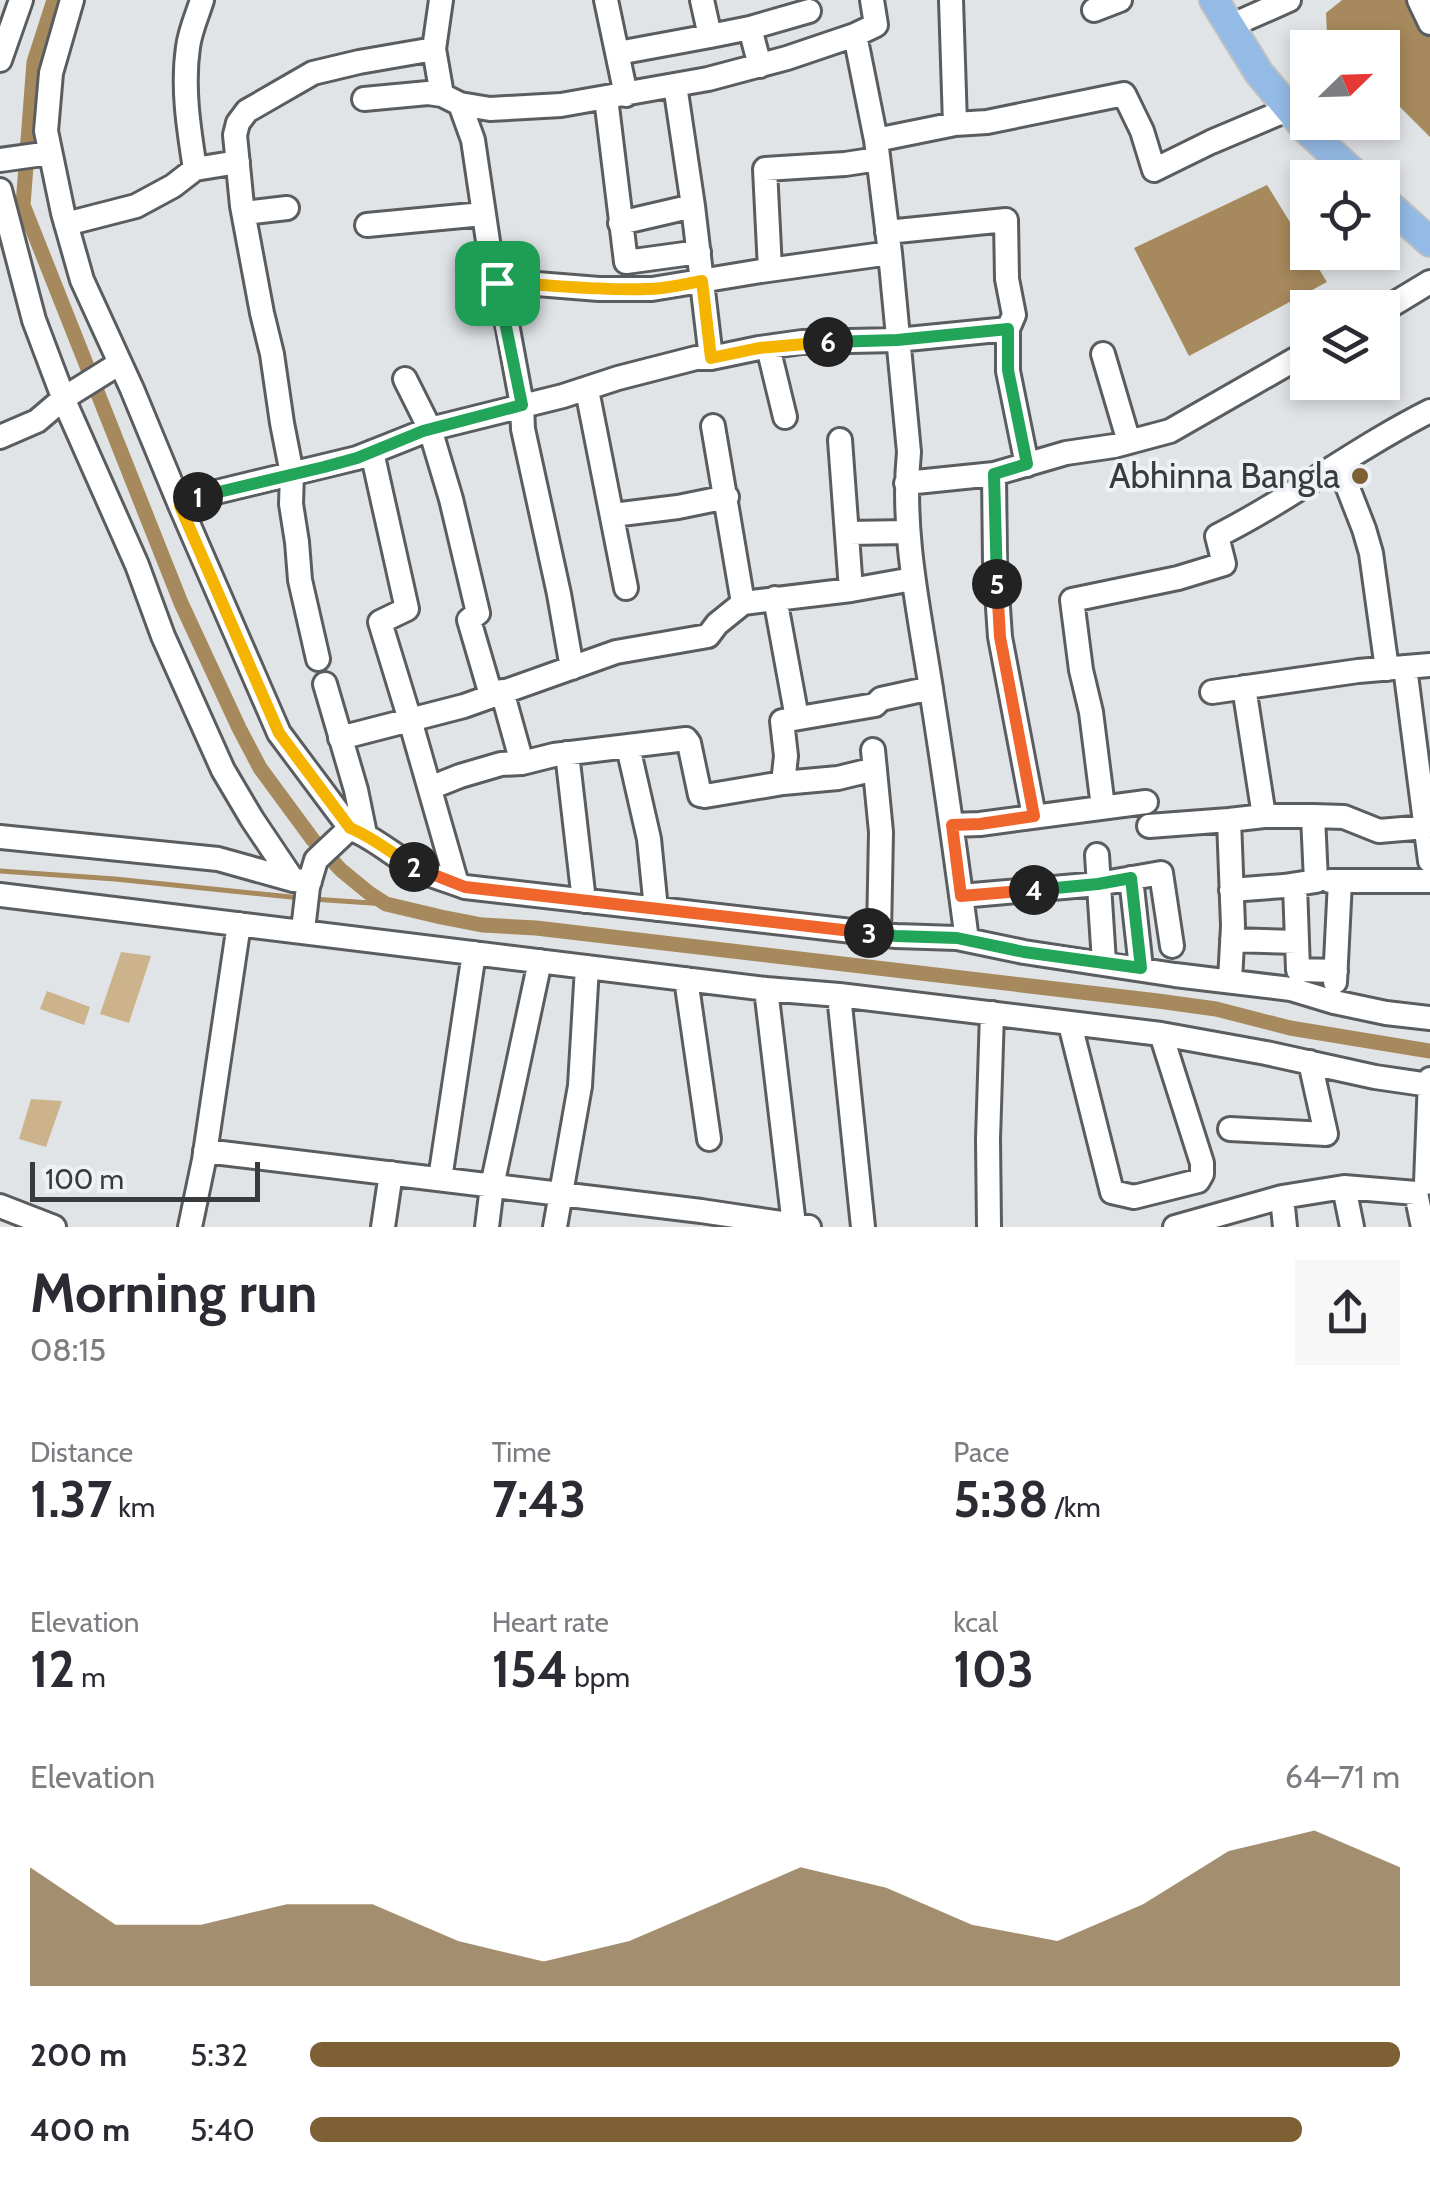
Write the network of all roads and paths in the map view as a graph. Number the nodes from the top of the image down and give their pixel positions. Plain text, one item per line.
1 (21, 0) edge
2 (72, 0) edge
3 (202, 0) edge
4 (441, 0) edge
5 (606, 0) edge
6 (702, 0) edge
7 (872, 0) edge
8 (951, 0) edge
9 (1120, 0) edge
10 (1214, 0) edge
11 (1288, 0) edge
12 (1418, 0) edge
13 (1094, 10) dead end
14 (808, 11) dead end
15 (1430, 23) edge
16 (1230, 26) junction
17 (750, 28) junction
18 (855, 35) junction
19 (710, 36) junction
20 (434, 48) junction
21 (618, 52) junction
22 (0, 60) edge
23 (760, 66) junction
24 (675, 86) junction
25 (616, 96) junction
26 (364, 98) dead end
27 (451, 100) junction
28 (1289, 109) junction
29 (955, 124) junction
30 (877, 150) junction
31 (42, 155) junction
32 (4, 160) edge
33 (1340, 160) edge
34 (238, 162) junction
35 (195, 170) junction
36 (0, 190) edge
37 (693, 206) junction
38 (286, 208) dead end
39 (244, 212) junction
40 (483, 214) junction
41 (1400, 214) edge
42 (620, 223) junction
43 (66, 224) junction
44 (367, 226) dead end
45 (1430, 242) edge
46 (888, 243) junction
47 (699, 252) junction
48 (770, 270) junction
49 (702, 281) junction
50 (1430, 282) edge
51 (497, 283) junction
52 (1400, 300) edge
53 (1008, 329) junction
54 (897, 340) junction
55 (768, 347) junction
56 (1103, 354) dead end
57 (711, 358) junction
58 (1290, 362) edge
59 (120, 363) junction
60 (405, 379) dead end
61 (587, 390) junction
62 (64, 398) junction
63 (522, 405) junction
64 (1430, 412) edge
65 (785, 418) dead end
66 (713, 426) dead end
67 (430, 429) junction
68 (0, 437) edge
69 (840, 440) dead end
70 (1128, 442) junction
71 (372, 452) junction
72 (1027, 464) junction
73 (1339, 465) junction
74 (292, 474) junction
75 (994, 474) junction
76 (906, 483) junction
77 (727, 496) junction
78 (180, 506) junction
79 (613, 515) junction
80 (908, 532) junction
81 (847, 533) junction
82 (913, 579) junction
83 (626, 588) dead end
84 (851, 590) junction
85 (775, 598) junction
86 (744, 603) junction
87 (318, 659) dead end
88 (1430, 665) edge
89 (572, 668) junction
90 (1396, 668) junction
91 (325, 684) dead end
92 (1244, 687) junction
93 (931, 688) junction
94 (1212, 692) dead end
95 (496, 693) junction
96 (797, 718) junction
97 (410, 720) junction
98 (340, 738) junction
99 (628, 747) junction
100 (567, 754) junction
101 (522, 763) junction
102 (783, 783) junction
103 (430, 788) junction
104 (1103, 807) junction
105 (1034, 816) junction
106 (1264, 816) junction
107 (1313, 816) junction
108 (1426, 817) edge
109 (1228, 820) junction
110 (952, 825) junction
111 (352, 833) junction
112 (0, 837) edge
113 (1097, 855) dead end
114 (1430, 860) edge
115 (307, 877) junction
116 (1131, 878) junction
117 (1340, 881) junction
118 (1430, 881) edge
119 (1306, 883) junction
120 (456, 884) junction
121 (1098, 884) junction
122 (1231, 890) junction
123 (0, 895) edge
124 (961, 896) junction
125 (584, 902) junction
126 (656, 909) junction
127 (303, 923) junction
128 (238, 924) junction
129 (880, 934) junction
130 (967, 940) junction
131 (1232, 940) junction
132 (1297, 942) junction
133 (1172, 946) dead end
134 (474, 952) junction
135 (540, 961) junction
136 (1104, 962) junction
137 (587, 967) junction
138 (1141, 968) junction
139 (1336, 972) junction
140 (686, 979) junction
141 (1230, 980) junction
142 (766, 989) junction
143 (840, 994) junction
144 (1334, 1002) junction
145 (992, 1013) junction
146 (1430, 1018) edge
147 (1070, 1024) junction
148 (1161, 1034) junction
149 (1310, 1062) junction
150 (1430, 1083) edge
151 (1230, 1128) dead end
152 (709, 1139) dead end
153 (205, 1152) junction
154 (391, 1173) junction
155 (440, 1179) junction
156 (1426, 1183) dead end
157 (492, 1186) junction
158 (1344, 1188) junction
159 (561, 1194) junction
160 (1282, 1197) junction
161 (0, 1206) edge
162 (743, 1222) edge
163 (801, 1226) edge
164 (54, 1227) edge
165 (190, 1227) edge
166 (383, 1227) edge
167 (486, 1227) edge
168 (555, 1227) edge
169 (863, 1227) edge
170 (989, 1227) edge
171 (1175, 1227) edge
172 (1286, 1227) edge
173 (1352, 1227) edge
174 (1423, 1227) edge

1 - 22 street
2 - 31 street
3 - 35 street
4 - 20 street
5 - 21 street
6 - 19 street
7 - 18 street
8 - 29 street
9 - 13 street
10 - 16 main road
11 - 16 street
12 - 15 street
14 - 17 street
16 - 28 main road
17 - 19 street
17 - 23 street
18 - 23 street
18 - 30 street
19 - 21 street
20 - 27 street
20 - 34 street
21 - 25 street
23 - 24 street
24 - 25 street
24 - 37 street
25 - 27 street
25 - 42 street
26 - 27 street
27 - 40 street
28 - 29 street
28 - 33 main road
29 - 30 street
30 - 46 street
30 - 48 street
31 - 32 street
31 - 43 street
34 - 35 street
34 - 39 street
35 - 43 street
36 - 62 street
37 - 42 street
37 - 47 street
38 - 39 street
39 - 74 street
40 - 44 street
40 - 51 street
41 - 45 main road
42 - 47 street
43 - 59 street
46 - 48 street
46 - 53 street
46 - 54 street
47 - 49 street
48 - 49 street
49 - 51 street
49 - 57 street
50 - 52 street
51 - 63 street
53 - 54 street
53 - 72 street
54 - 55 street
54 - 76 street
55 - 57 street
55 - 65 street
56 - 70 street
57 - 61 street
58 - 70 street
59 - 62 street
59 - 78 street
60 - 67 street
61 - 63 street
61 - 79 street
62 - 68 street
62 - 115 street
63 - 67 street
63 - 89 street
64 - 73 street
66 - 77 street
67 - 71 street
67 - 95 street
69 - 81 street
70 - 72 street
71 - 74 street
71 - 97 street
72 - 75 street
73 - 90 street
73 - 104 street
74 - 78 street
74 - 87 street
75 - 76 street
75 - 105 street
76 - 80 street
77 - 79 street
77 - 86 street
78 - 111 street
79 - 83 street
80 - 81 street
80 - 82 street
81 - 84 street
82 - 84 street
82 - 93 street
84 - 85 street
85 - 86 street
85 - 96 street
86 - 89 street
88 - 90 street
89 - 95 street
90 - 92 street
90 - 108 street
91 - 98 street
92 - 94 street
92 - 106 street
93 - 96 street
93 - 110 street
95 - 97 street
95 - 101 street
96 - 102 street
97 - 98 street
97 - 103 street
98 - 111 street
99 - 100 street
99 - 102 street
99 - 126 street
100 - 101 street
100 - 125 street
101 - 103 street
102 - 129 street
103 - 120 street
104 - 105 street
104 - 109 street
105 - 110 street
106 - 107 street
106 - 109 street
107 - 108 street
107 - 119 street
108 - 114 street
109 - 122 street
110 - 124 street
111 - 115 street
111 - 120 street
112 - 115 street
113 - 121 street
115 - 127 street
116 - 121 street
116 - 133 street
116 - 138 street
117 - 118 street
117 - 119 street
117 - 139 street
119 - 122 street
119 - 132 street
120 - 125 street
121 - 124 street
121 - 136 street
122 - 131 street
123 - 128 street
124 - 130 street
125 - 126 street
126 - 129 street
127 - 128 street
127 - 134 street
128 - 153 street
129 - 130 street
130 - 136 street
131 - 132 street
131 - 141 street
132 - 139 street
134 - 135 street
134 - 155 street
135 - 137 street
135 - 157 street
136 - 138 street
137 - 140 street
137 - 159 street
138 - 141 street
139 - 144 street
140 - 142 street
140 - 152 street
141 - 144 street
142 - 143 street
142 - 163 street
143 - 145 street
143 - 169 street
144 - 146 street
145 - 147 street
145 - 170 street
147 - 148 street
147 - 148 street
148 - 149 street
149 - 150 street
149 - 151 street
150 - 156 street
153 - 154 street
153 - 165 street
154 - 155 street
154 - 166 street
155 - 157 street
157 - 159 street
157 - 167 street
158 - 160 street
158 - 173 street
158 - 174 street
159 - 162 street
159 - 168 street
160 - 171 street
160 - 172 street
161 - 164 street
162 - 163 street

